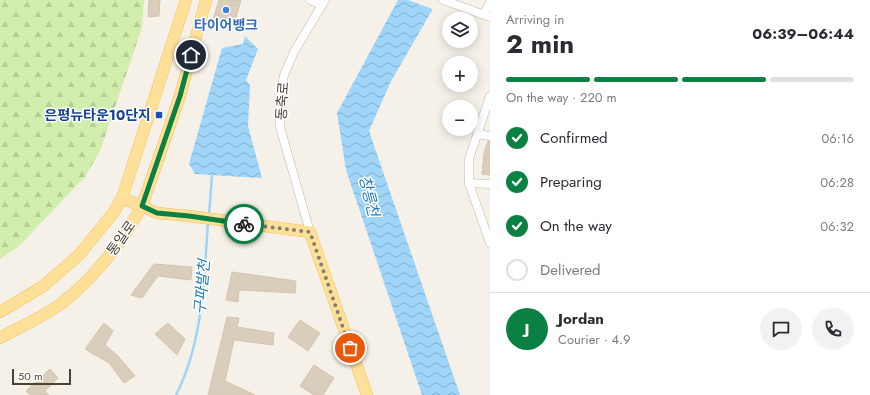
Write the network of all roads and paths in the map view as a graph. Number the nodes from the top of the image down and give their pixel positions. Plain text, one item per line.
1 (186, 0) edge
2 (206, 0) edge
3 (310, 0) edge
4 (443, 0) edge
5 (323, 2) edge
6 (490, 3) edge
7 (486, 16) edge
8 (490, 96) edge
9 (478, 131) edge
10 (478, 134) edge
11 (476, 136) edge
12 (490, 136) edge
13 (469, 183) junction
14 (490, 184) edge
15 (122, 198) junction
16 (142, 206) junction
17 (310, 232) junction
18 (490, 243) edge
19 (0, 312) edge
20 (0, 338) edge
21 (367, 395) edge

1 - 15 main road, 통일로
2 - 16 main road, 통일로
3 - 5 street
4 - 7 street
5 - 17 street, 동축로
6 - 7 street
8 - 9 street
10 - 12 street
11 - 13 street
13 - 14 street
13 - 18 street
15 - 16 main road
15 - 19 main road, 통일로
16 - 17 main road
16 - 20 main road, 통일로
17 - 21 main road

